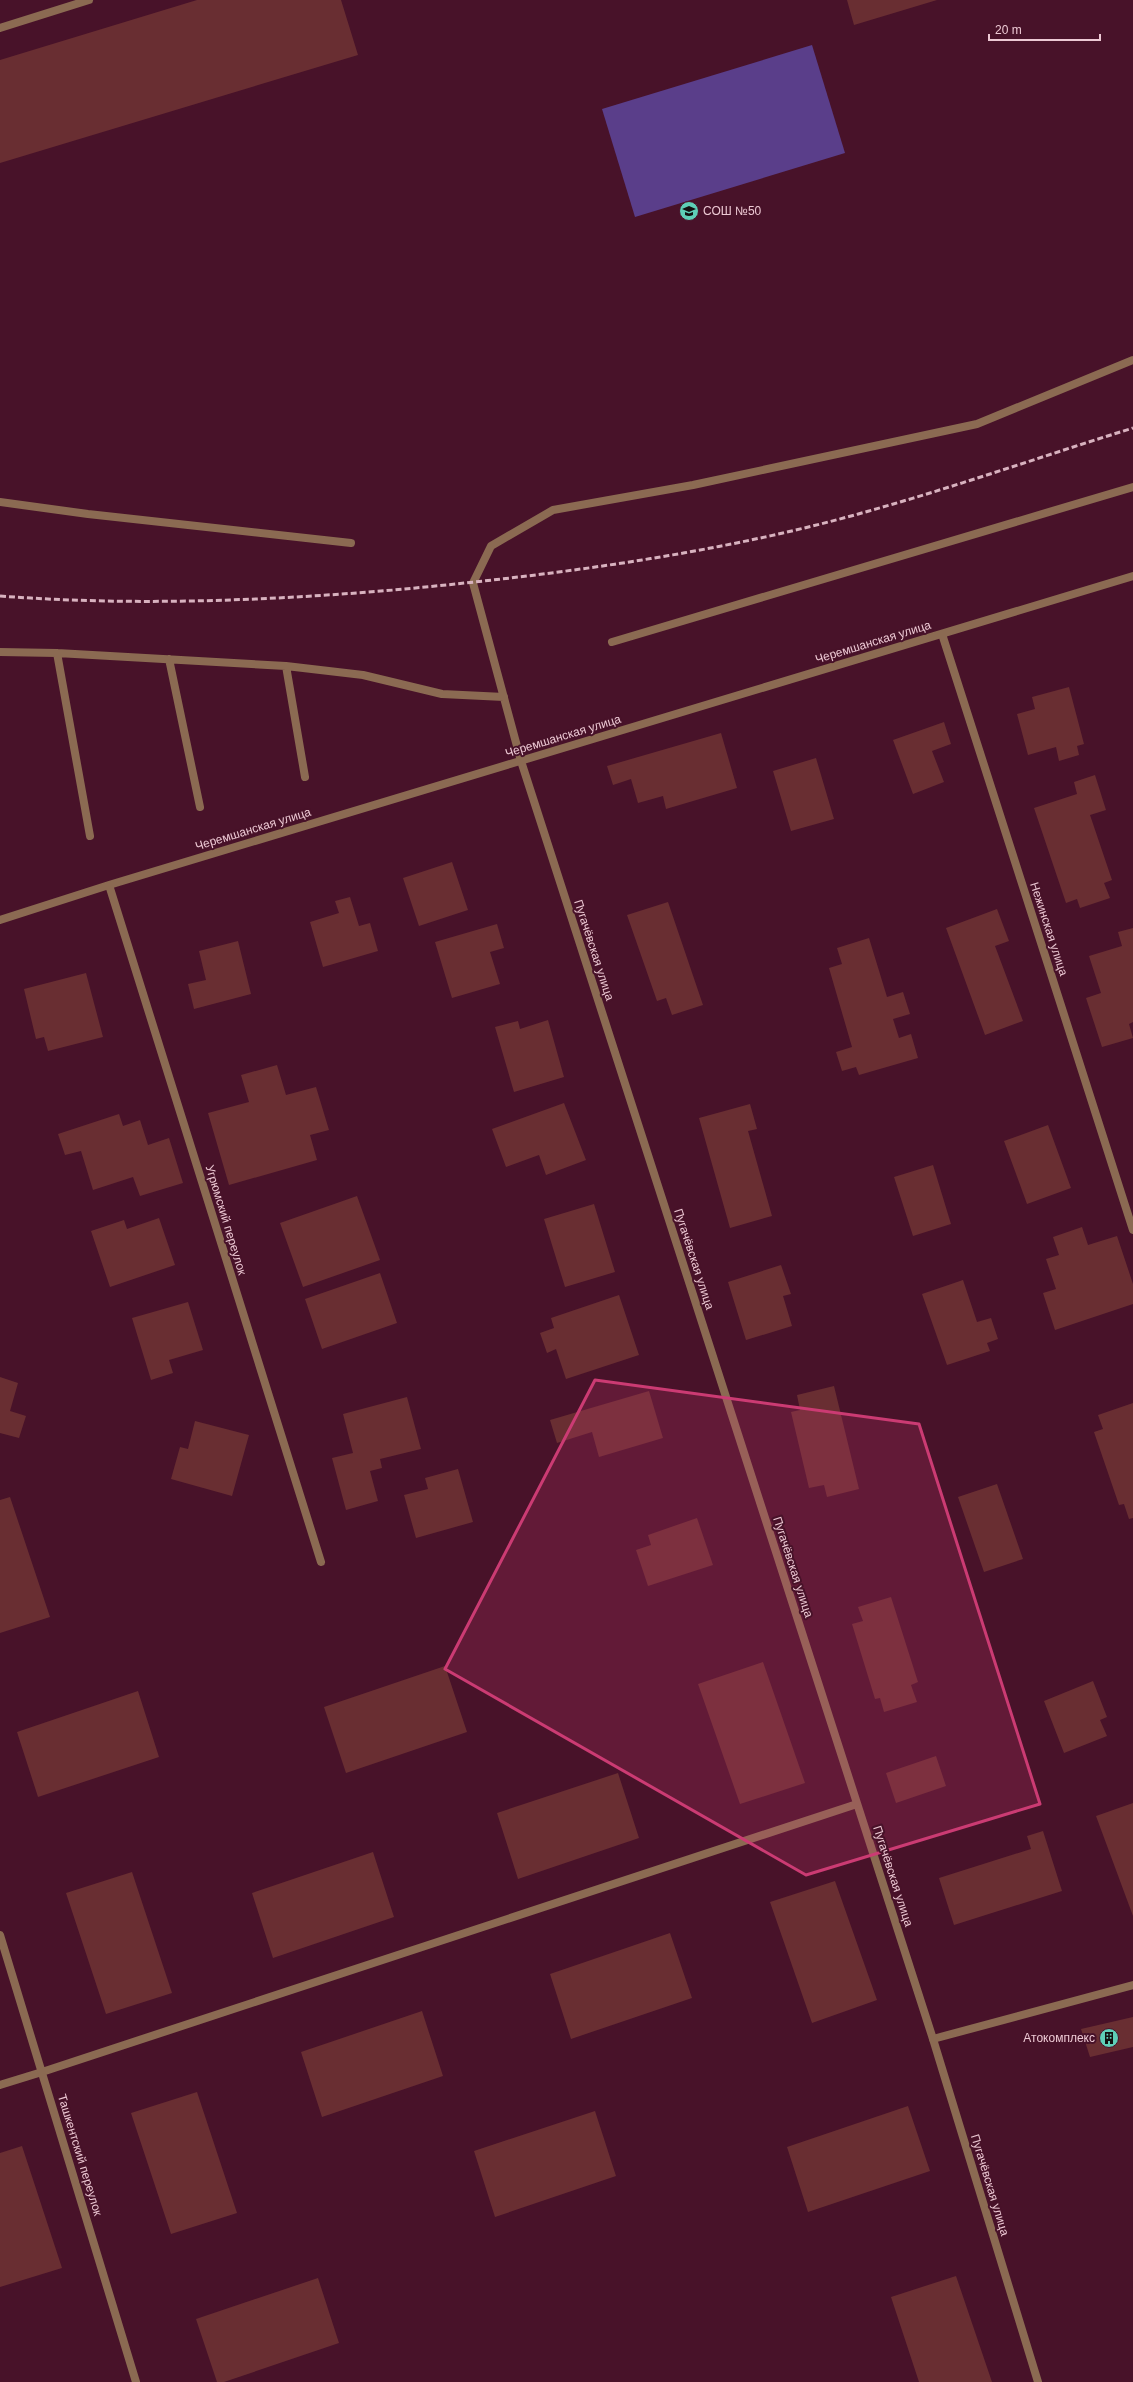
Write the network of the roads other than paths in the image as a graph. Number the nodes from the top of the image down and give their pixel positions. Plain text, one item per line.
1 (89, 0) edge
2 (0, 28) edge
3 (1133, 360) edge
4 (1133, 487) edge
5 (0, 502) edge
6 (351, 543) dead end
7 (1133, 576) edge
8 (942, 634) junction
9 (612, 642) dead end
10 (0, 652) edge
11 (57, 653) junction
12 (169, 659) junction
13 (286, 666) junction
14 (504, 697) junction
15 (521, 762) junction
16 (305, 776) dead end
17 (200, 807) dead end
18 (90, 836) dead end
19 (109, 885) junction
20 (0, 920) edge
21 (1133, 1230) edge
22 (321, 1562) dead end
23 (857, 1804) junction
24 (0, 1935) edge
25 (1133, 1985) edge
26 (933, 2039) junction
27 (42, 2072) junction
28 (0, 2085) edge
29 (136, 2382) edge
30 (1038, 2382) edge

1 - 2 street
3 - 14 street, Пугачёвская улица
4 - 9 street
5 - 6 street
7 - 8 street, Черемшанская улица
8 - 15 street, Черемшанская улица
8 - 21 street, Нежинская улица
10 - 11 street
11 - 12 street
11 - 18 street
12 - 13 street
12 - 17 street
13 - 14 street
13 - 16 street
14 - 15 street, Пугачёвская улица
15 - 19 street, Черемшанская улица
15 - 23 street, Пугачёвская улица
19 - 20 street, Черемшанская улица
19 - 22 street, Угрюмский переулок
23 - 26 street, Пугачёвская улица
23 - 27 street
24 - 27 street, Ташкентский переулок
25 - 26 street
26 - 30 street, Пугачёвская улица
27 - 28 street
27 - 29 street, Ташкентский переулок

